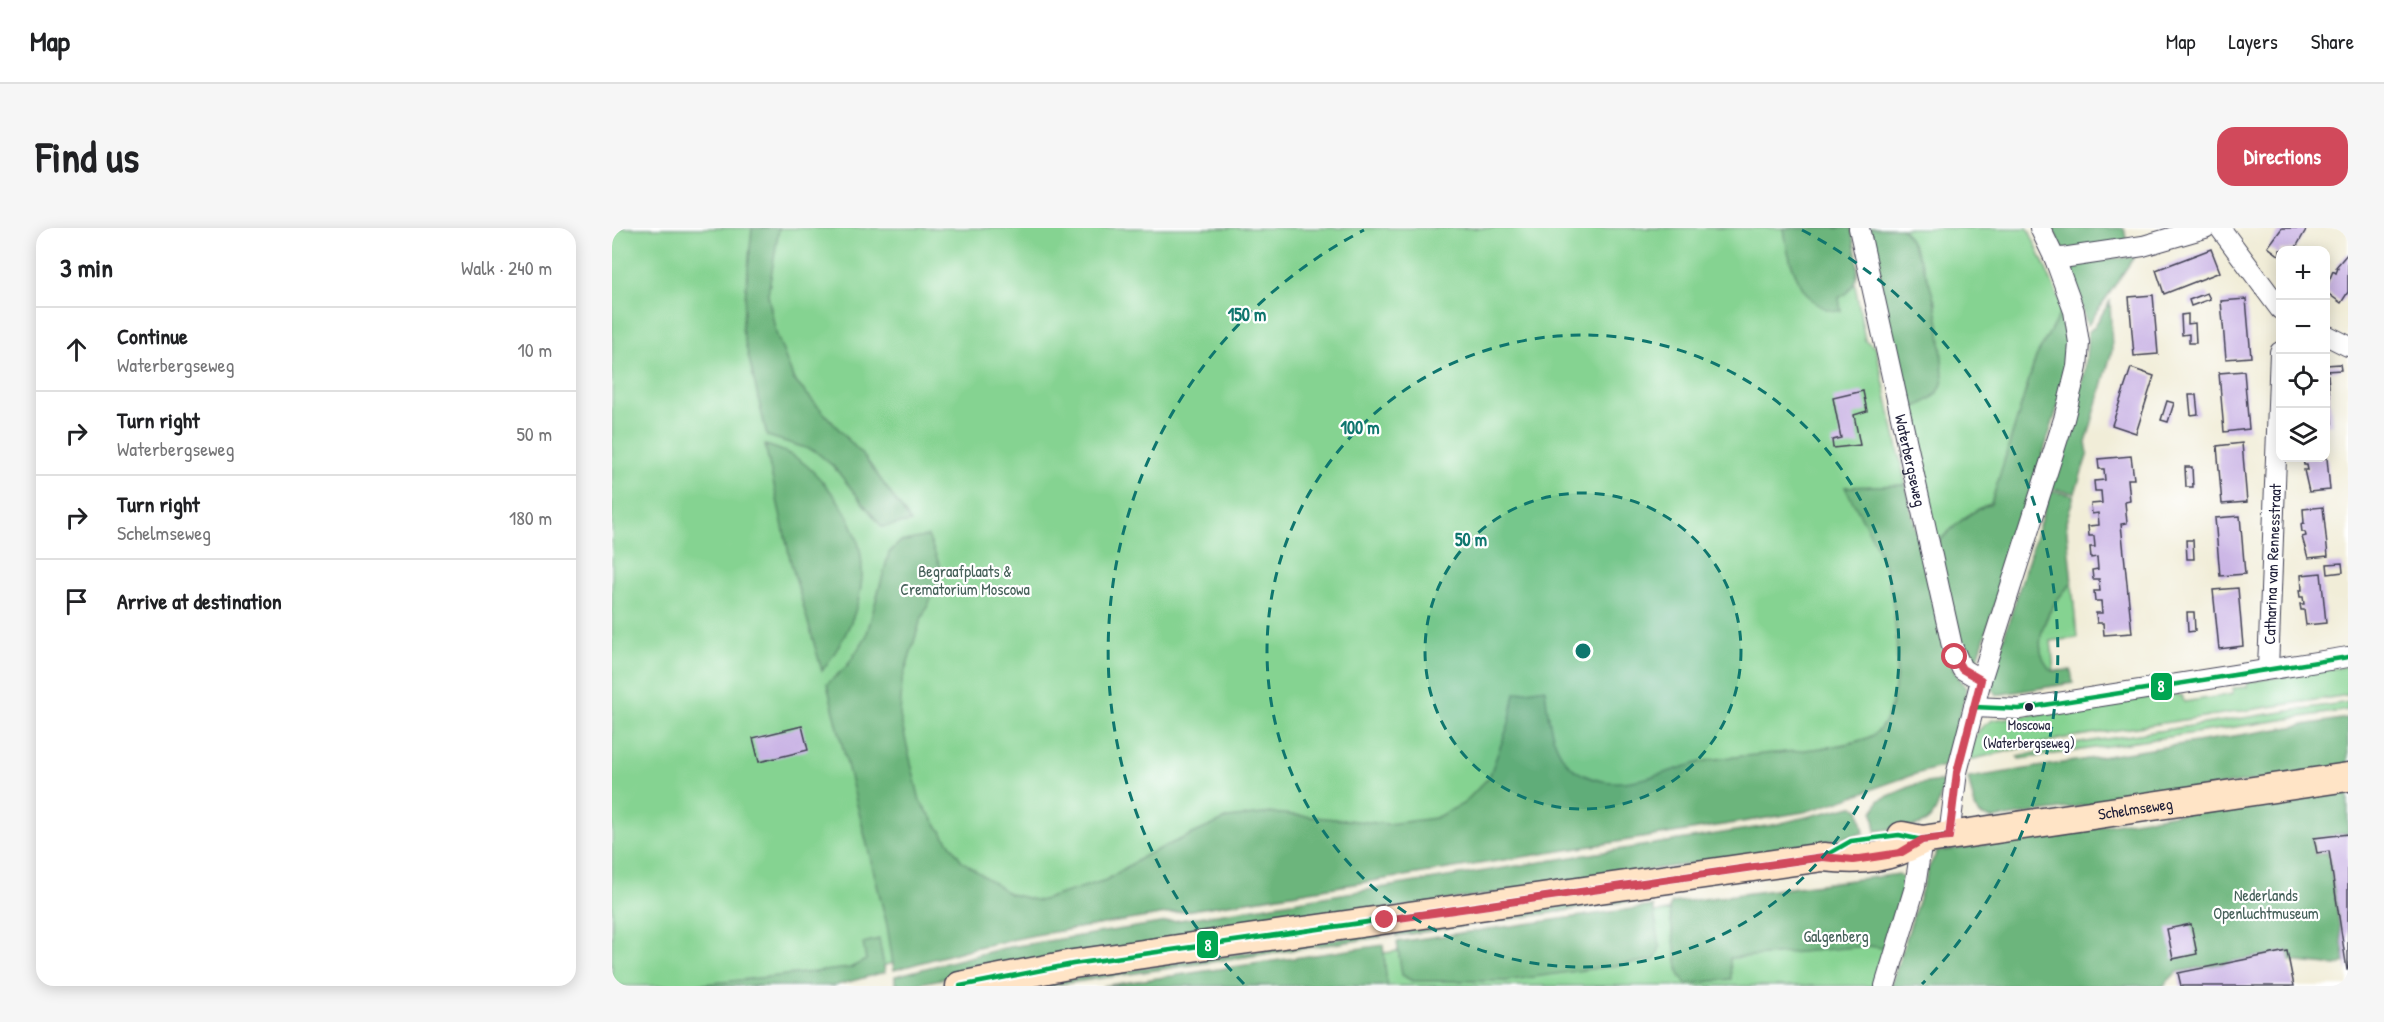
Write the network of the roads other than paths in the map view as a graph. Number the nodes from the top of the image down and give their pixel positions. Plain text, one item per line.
1 (1859, 228) edge
2 (2040, 228) edge
3 (2205, 228) edge
4 (2220, 228) edge
5 (2055, 259) junction
6 (2276, 304) edge
7 (2330, 337) edge
8 (2348, 346) edge
9 (2280, 354) edge
10 (2348, 657) edge
11 (2268, 669) junction
12 (1981, 680) junction
13 (1974, 707) junction
14 (2348, 777) edge
15 (1935, 838) junction
16 (960, 986) edge
17 (1885, 986) edge

1 - 12 street, Waterbergseweg
2 - 5 street
3 - 5 street
4 - 6 street
5 - 12 street
7 - 8 street
9 - 11 street, Catharina van Rennesstraat
10 - 11 street
11 - 13 street
12 - 13 street
13 - 15 street
14 - 15 main road, Schelmseweg
15 - 16 main road, Schelmseweg
15 - 17 street

